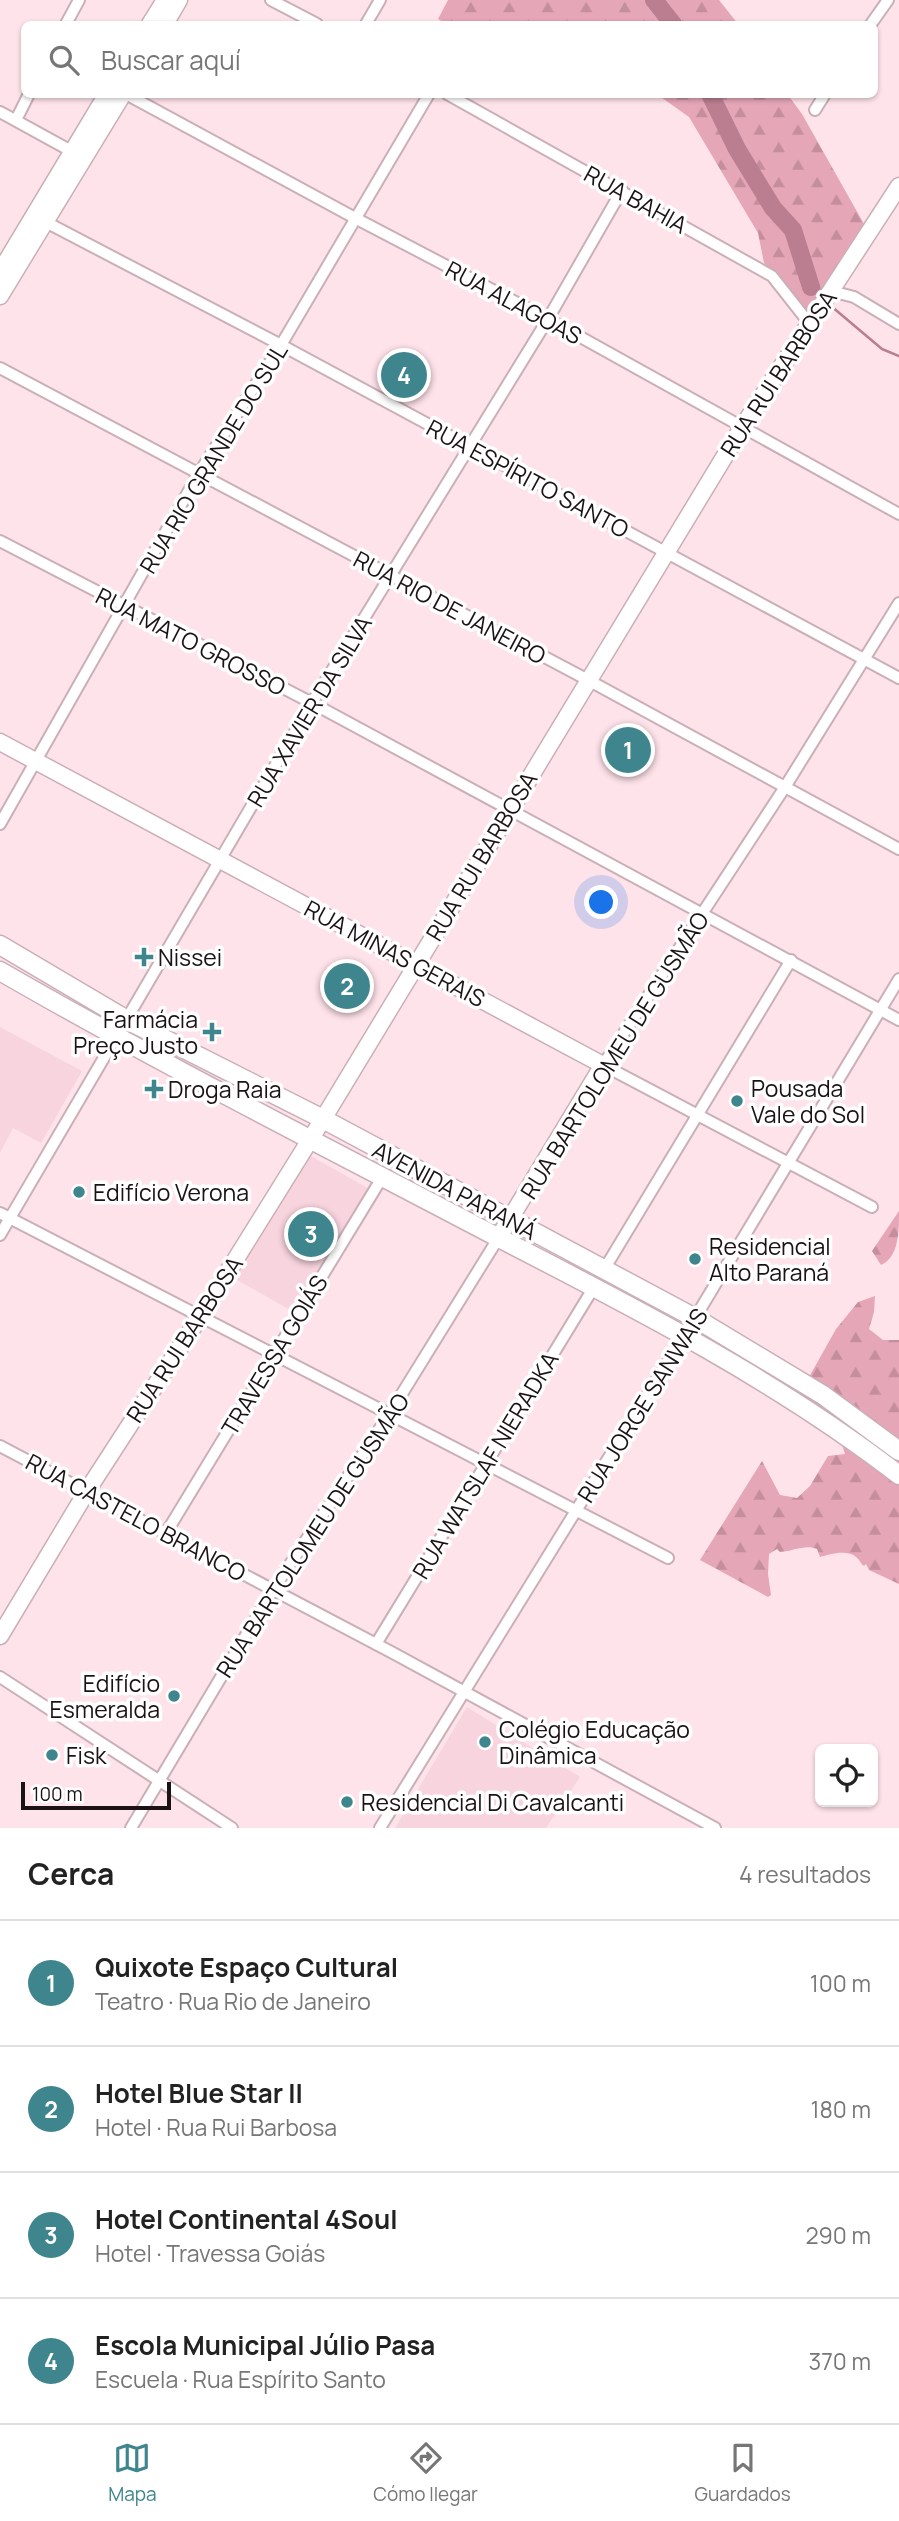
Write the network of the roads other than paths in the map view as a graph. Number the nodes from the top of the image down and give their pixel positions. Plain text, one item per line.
1 (79, 0) edge
2 (164, 0) edge
3 (179, 0) edge
4 (271, 0) edge
5 (380, 0) edge
6 (888, 0) edge
7 (68, 21) edge
8 (152, 21) edge
9 (166, 21) edge
10 (311, 21) edge
11 (368, 21) edge
12 (873, 21) edge
13 (28, 98) edge
14 (105, 98) edge
15 (122, 98) edge
16 (132, 98) edge
17 (427, 98) edge
18 (454, 98) edge
19 (822, 98) edge
20 (814, 110) dead end
21 (0, 111) edge
22 (16, 120) junction
23 (73, 152) junction
24 (899, 186) edge
25 (622, 190) junction
26 (39, 219) junction
27 (355, 219) junction
28 (0, 272) edge
29 (831, 290) junction
30 (0, 296) edge
31 (548, 319) junction
32 (809, 323) junction
33 (899, 324) edge
34 (281, 345) junction
35 (0, 368) edge
36 (743, 426) junction
37 (470, 447) junction
38 (199, 473) junction
39 (899, 514) edge
40 (0, 541) edge
41 (667, 552) junction
42 (391, 577) junction
43 (899, 603) edge
44 (125, 607) junction
45 (863, 658) junction
46 (899, 678) edge
47 (588, 680) junction
48 (312, 703) junction
49 (0, 742) edge
50 (36, 761) junction
51 (785, 787) junction
52 (509, 810) junction
53 (0, 824) edge
54 (899, 849) edge
55 (220, 859) junction
56 (704, 914) junction
57 (0, 945) edge
58 (791, 960) junction
59 (415, 964) junction
60 (0, 971) edge
61 (899, 979) edge
62 (879, 1009) junction
63 (127, 1020) junction
64 (899, 1020) edge
65 (116, 1038) junction
66 (603, 1065) junction
67 (699, 1115) junction
68 (323, 1119) junction
69 (310, 1139) junction
70 (788, 1165) junction
71 (383, 1176) junction
72 (872, 1207) dead end
73 (5, 1215) edge
74 (510, 1220) junction
75 (0, 1235) edge
76 (499, 1237) junction
77 (605, 1268) junction
78 (594, 1287) junction
79 (201, 1315) junction
80 (695, 1318) junction
81 (684, 1335) junction
82 (275, 1354) junction
83 (390, 1413) junction
84 (0, 1446) edge
85 (899, 1451) edge
86 (486, 1463) junction
87 (899, 1475) edge
88 (87, 1491) junction
89 (577, 1510) junction
90 (166, 1534) junction
91 (668, 1558) dead end
92 (273, 1590) junction
93 (0, 1636) edge
94 (376, 1644) junction
95 (0, 1677) edge
96 (463, 1691) junction
97 (159, 1780) junction
98 (131, 1828) edge
99 (232, 1828) edge
100 (380, 1828) edge
101 (715, 1828) edge

1 - 7 street
2 - 8 street
3 - 9 street
4 - 10 street
5 - 11 street
6 - 12 street
13 - 22 street
14 - 23 street
15 - 26 street
16 - 27 street, RUA ALAGOAS
17 - 27 street, RUA RIO GRANDE DO SUL
18 - 25 street, RUA BAHIA
19 - 20 street
21 - 22 street
22 - 23 street
23 - 26 street
24 - 29 street, RUA RUI BARBOSA
25 - 31 street, RUA XAVIER DA SILVA
25 - 32 street, RUA BAHIA
26 - 28 street
26 - 30 street
26 - 34 street, RUA ESPÍRITO SANTO
27 - 31 street, RUA ALAGOAS
27 - 34 street, RUA RIO GRANDE DO SUL
29 - 32 street, RUA RUI BARBOSA
29 - 33 street
31 - 36 street, RUA ALAGOAS
31 - 37 street, RUA XAVIER DA SILVA
32 - 36 street, RUA RUI BARBOSA
34 - 37 street, RUA ESPÍRITO SANTO
34 - 38 street, RUA RIO GRANDE DO SUL
35 - 38 street, RUA RIO DE JANEIRO
36 - 39 street, RUA ALAGOAS
36 - 41 street, RUA RUI BARBOSA
37 - 41 street, RUA ESPÍRITO SANTO
37 - 42 street, RUA XAVIER DA SILVA
38 - 42 street, RUA RIO DE JANEIRO
38 - 44 street, RUA RIO GRANDE DO SUL
40 - 44 street, RUA MATO GROSSO
41 - 45 street, RUA ESPÍRITO SANTO
41 - 47 street, RUA RUI BARBOSA
42 - 47 street, RUA RIO DE JANEIRO
42 - 48 street, RUA XAVIER DA SILVA
43 - 45 street, RUA BARTOLOMEU DE GUSMÃO
44 - 48 street, RUA MATO GROSSO
44 - 50 street, RUA RIO GRANDE DO SUL
45 - 46 street, RUA ESPÍRITO SANTO
45 - 51 street, RUA BARTOLOMEU DE GUSMÃO
47 - 51 street, RUA RIO DE JANEIRO
47 - 52 street, RUA RUI BARBOSA
48 - 52 street, RUA MATO GROSSO
48 - 55 street, RUA XAVIER DA SILVA
49 - 50 street, RUA MINAS GERAIS
50 - 53 street, RUA RIO GRANDE DO SUL
50 - 55 street, RUA MINAS GERAIS
51 - 54 street, RUA RIO DE JANEIRO
51 - 56 street, RUA BARTOLOMEU DE GUSMÃO
52 - 56 street, RUA MATO GROSSO
52 - 59 street, RUA RUI BARBOSA
55 - 59 street, RUA MINAS GERAIS
55 - 63 street, RUA XAVIER DA SILVA
56 - 58 street, RUA MATO GROSSO
56 - 66 street, RUA BARTOLOMEU DE GUSMÃO
57 - 63 main road, AVENIDA PARANÁ
58 - 62 street, RUA MATO GROSSO
58 - 67 street
59 - 66 street, RUA MINAS GERAIS
59 - 68 street, RUA RUI BARBOSA
60 - 65 main road, AVENIDA PARANÁ
61 - 62 street, RUA JORGE SANWAIS
62 - 64 street, RUA MATO GROSSO
62 - 70 street, RUA JORGE SANWAIS
63 - 65 street, RUA XAVIER DA SILVA
63 - 68 main road, AVENIDA PARANÁ
65 - 69 main road, AVENIDA PARANÁ
65 - 73 street, RUA XAVIER DA SILVA
66 - 67 street, RUA MINAS GERAIS
66 - 74 street, RUA BARTOLOMEU DE GUSMÃO
67 - 70 street, RUA MINAS GERAIS
67 - 77 street
68 - 69 street, RUA RUI BARBOSA
68 - 74 main road, AVENIDA PARANÁ
69 - 71 main road, AVENIDA PARANÁ
69 - 79 street, RUA RUI BARBOSA
70 - 72 street, RUA MINAS GERAIS
70 - 80 street, RUA JORGE SANWAIS
71 - 76 main road, AVENIDA PARANÁ
71 - 82 street, TRAVESSA GOIÁS
73 - 75 street, RUA XAVIER DA SILVA
73 - 79 street
74 - 76 street, RUA BARTOLOMEU DE GUSMÃO
74 - 77 main road, AVENIDA PARANÁ
76 - 78 main road, AVENIDA PARANÁ
76 - 83 street, RUA BARTOLOMEU DE GUSMÃO
77 - 80 main road, AVENIDA PARANÁ
78 - 81 main road, AVENIDA PARANÁ
78 - 86 street, RUA WATSLAF NIERADKA
79 - 82 street
79 - 88 street, RUA RUI BARBOSA
80 - 81 street, RUA JORGE SANWAIS
80 - 85 main road, AVENIDA PARANÁ
81 - 87 main road, AVENIDA PARANÁ
81 - 89 street, RUA JORGE SANWAIS
82 - 83 street
82 - 90 street, TRAVESSA GOIÁS
83 - 86 street
83 - 92 street, RUA BARTOLOMEU DE GUSMÃO
84 - 88 street, RUA CASTELO BRANCO
86 - 89 street
86 - 94 street, RUA WATSLAF NIERADKA
88 - 90 street, RUA CASTELO BRANCO
88 - 93 street, RUA RUI BARBOSA
89 - 91 street
89 - 96 street, RUA JORGE SANWAIS
90 - 92 street, RUA CASTELO BRANCO
92 - 94 street, RUA CASTELO BRANCO
92 - 97 street, RUA BARTOLOMEU DE GUSMÃO
94 - 96 street, RUA CASTELO BRANCO
95 - 97 street
96 - 100 street, RUA JORGE SANWAIS
96 - 101 street, RUA CASTELO BRANCO
97 - 98 street, RUA BARTOLOMEU DE GUSMÃO
97 - 99 street

